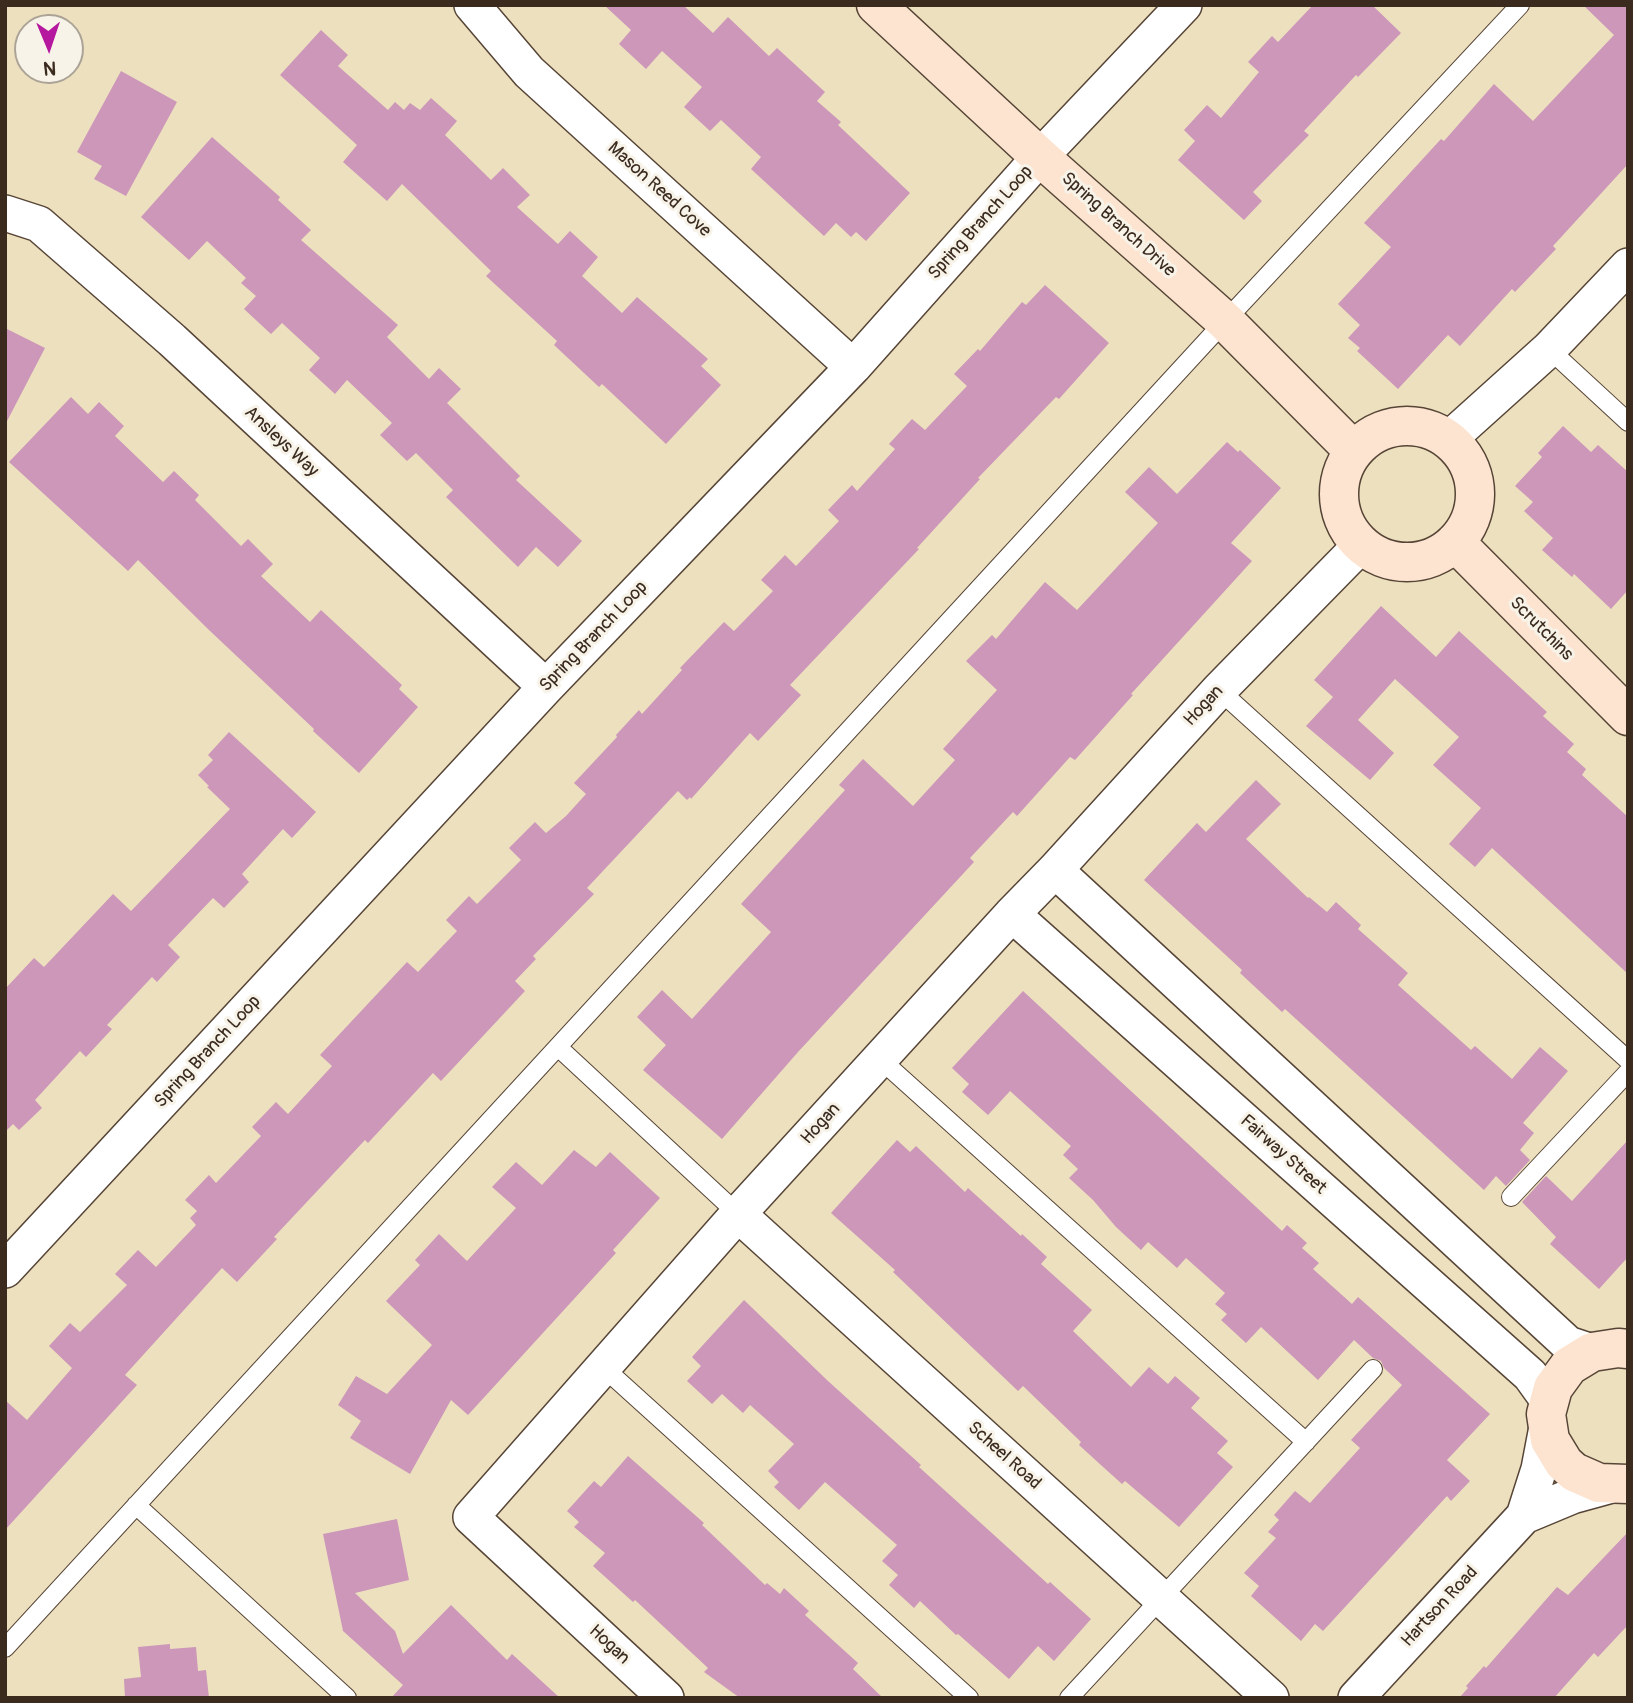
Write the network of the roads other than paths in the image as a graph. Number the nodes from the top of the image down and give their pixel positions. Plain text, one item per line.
1 (472, 5) edge
2 (876, 5) edge
3 (1184, 5) edge
4 (1520, 5) edge
5 (1040, 157) junction
6 (5, 213) edge
7 (1628, 266) edge
8 (1225, 321) junction
9 (1549, 349) junction
10 (853, 367) junction
11 (1628, 422) edge
12 (1448, 440) junction
13 (1354, 451) junction
14 (1455, 542) junction
15 (1361, 545) junction
16 (546, 687) junction
17 (1219, 690) junction
18 (1628, 716) edge
19 (1055, 870) junction
20 (1012, 914) junction
21 (558, 1047) junction
22 (880, 1059) junction
23 (1628, 1060) edge
24 (1628, 1072) edge
25 (1511, 1197) dead end
26 (738, 1214) junction
27 (5, 1270) edge
28 (1610, 1351) edge
29 (603, 1367) junction
30 (1373, 1369) dead end
31 (1548, 1414) junction
32 (1306, 1442) junction
33 (1620, 1485) edge
34 (136, 1505) junction
35 (1524, 1516) junction
36 (1161, 1598) junction
37 (5, 1648) edge
38 (347, 1698) edge
39 (666, 1698) edge
40 (968, 1698) edge
41 (1069, 1698) edge
42 (1271, 1698) edge
43 (1356, 1698) edge

1 - 10 street, Mason Reed Cove
2 - 5 street, Spring Branch Drive
3 - 5 street, Spring Branch Loop
4 - 8 lane
5 - 8 street, Spring Branch Drive
5 - 10 street, Spring Branch Loop
6 - 16 street, Ansleys Way
7 - 9 street
8 - 13 street, Spring Branch Drive
8 - 21 lane
9 - 11 lane
9 - 12 street
10 - 16 street, Spring Branch Loop
12 - 13 street
12 - 14 street
13 - 15 street
14 - 15 street
14 - 18 street, Scrutchins
15 - 17 street, Hogan
16 - 27 street, Spring Branch Loop
17 - 19 street, Hogan
17 - 23 lane
19 - 20 street, Hogan
19 - 28 street
20 - 22 street, Hogan
20 - 31 street, Fairway Street
21 - 26 lane
21 - 34 lane
22 - 26 street, Hogan
22 - 32 lane
24 - 25 lane
26 - 29 street, Hogan
26 - 36 street, Scheel Road
28 - 31 street
29 - 39 street, Hogan
29 - 40 lane
30 - 32 lane
31 - 33 street
31 - 35 street, Hartson Road
32 - 36 lane
33 - 35 street, Hartson Road
34 - 37 lane
34 - 38 lane
35 - 43 street, Hartson Road
36 - 41 lane
36 - 42 street, Scheel Road

